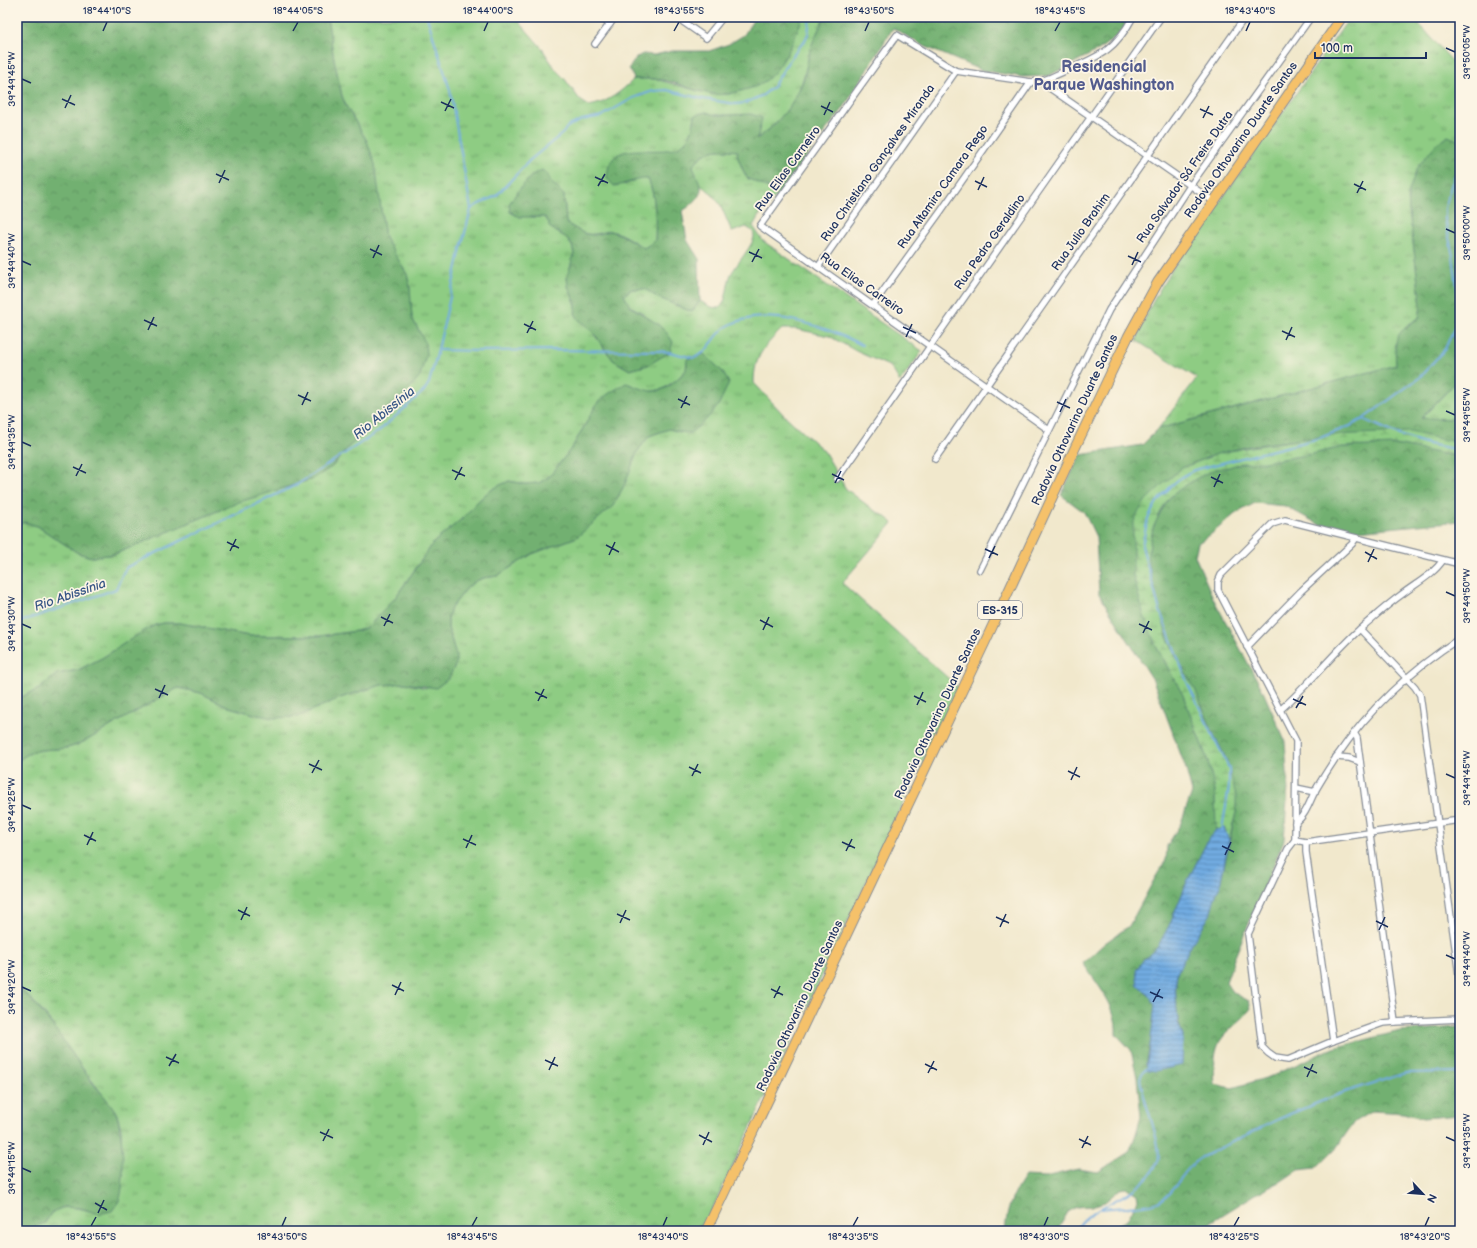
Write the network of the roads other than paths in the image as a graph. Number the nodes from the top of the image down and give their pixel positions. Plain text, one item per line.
1 (601, 17) edge
2 (615, 17) edge
3 (676, 17) edge
4 (723, 17) edge
5 (1133, 17) edge
6 (1161, 17) edge
7 (1245, 17) edge
8 (1311, 17) edge
9 (1342, 17) edge
10 (610, 24) junction
11 (595, 44) dead end
12 (956, 71) junction
13 (1030, 82) junction
14 (1041, 82) junction
15 (1091, 116) junction
16 (1148, 157) junction
17 (1190, 186) junction
18 (1213, 201) junction
19 (760, 226) joint
20 (818, 267) junction
21 (873, 305) junction
22 (930, 345) junction
23 (987, 385) junction
24 (1050, 430) junction
25 (935, 459) dead end
26 (837, 479) dead end
27 (1356, 538) junction
28 (1443, 560) junction
29 (1460, 564) edge
30 (980, 570) dead end
31 (1360, 629) junction
32 (1460, 638) edge
33 (1247, 647) junction
34 (1406, 678) junction
35 (1280, 710) junction
36 (1354, 733) junction
37 (1336, 756) junction
38 (1360, 762) junction
39 (1296, 788) junction
40 (1315, 792) junction
41 (1460, 820) edge
42 (1295, 823) junction
43 (1438, 824) junction
44 (1370, 833) junction
45 (1295, 840) junction
46 (1306, 842) junction
47 (1460, 982) edge
48 (1460, 1019) edge
49 (1395, 1022) junction
50 (1333, 1041) junction
51 (706, 1231) edge

1 - 10 street
2 - 10 street
3 - 4 street
5 - 14 street
6 - 15 street, Rua Pedro Geraldino
7 - 16 street, Rua Julio Brahim
8 - 17 street, Rua Salvador Sá Freire Dutra
9 - 18 main road, Rodovia Othovarino Duarte Santos / ES-315
10 - 11 street
12 - 13 street, Rua Elias Carneiro
12 - 19 street, Rua Elias Carneiro
12 - 20 street, Rua Christiano Gonçalves Miranda
13 - 14 street, Rua Elias Carneiro
13 - 21 street, Rua Altamiro Camara Rego
14 - 15 street
15 - 16 street
15 - 22 street, Rua Pedro Geraldino
16 - 17 street
16 - 23 street, Rua Julio Brahim
17 - 18 street
17 - 24 street, Rua Salvador Sá Freire Dutra
18 - 51 main road, Rodovia Othovarino Duarte Santos / ES-315
19 - 20 street, Rua Elias Carreiro
20 - 21 street, Rua Elias Carreiro
21 - 22 street, Rua Elias Carreiro
22 - 23 street, Rua Elias Carreiro
22 - 26 street, Rua Pedro Geraldino
23 - 24 street, Rua Elias Carreiro
23 - 25 street, Rua Julio Brahim
24 - 30 street, Rua Salvador Sá Freire Dutra
27 - 28 street
27 - 33 street
27 - 33 street
28 - 29 street
28 - 31 street
31 - 34 street
31 - 35 street
32 - 34 street
33 - 35 street
34 - 36 street
34 - 43 street
35 - 39 street
36 - 37 street
36 - 38 street
37 - 38 street
37 - 40 street
38 - 44 street
39 - 40 street
39 - 42 street
40 - 42 street
41 - 43 street
42 - 45 street
43 - 44 street
43 - 47 street
44 - 46 street
44 - 49 street
45 - 46 street
45 - 50 street
46 - 50 street
48 - 49 street
49 - 50 street

